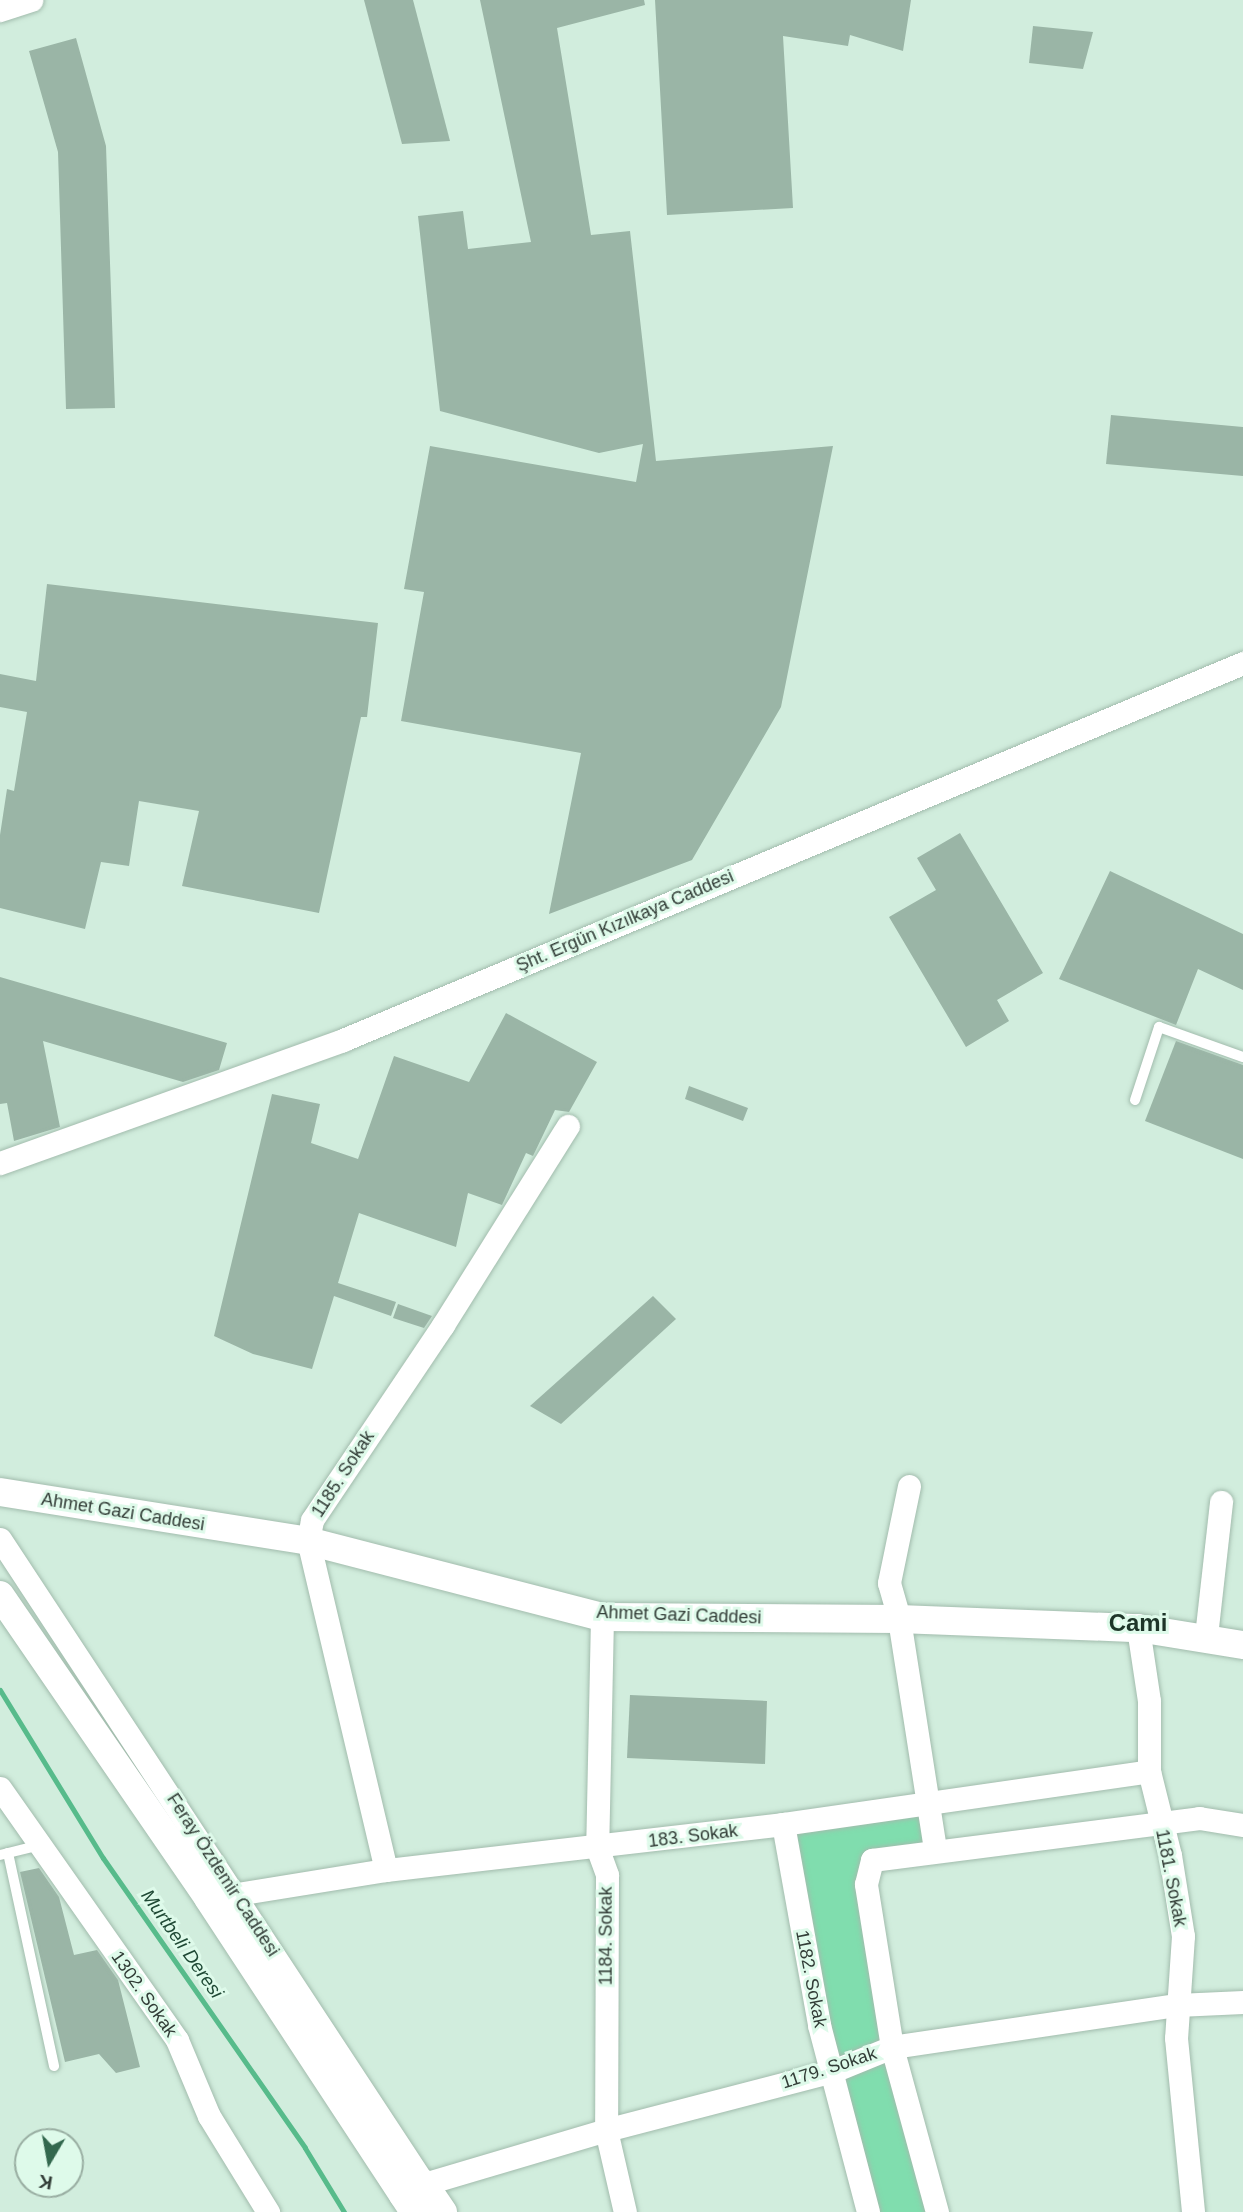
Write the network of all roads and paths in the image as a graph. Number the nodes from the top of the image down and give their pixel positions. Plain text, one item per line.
1 (30, 0) edge
2 (0, 10) edge
3 (1243, 663) edge
4 (1243, 1057) edge
5 (1135, 1100) dead end
6 (568, 1126) dead end
7 (0, 1163) edge
8 (909, 1486) dead end
9 (0, 1492) edge
10 (1221, 1502) dead end
11 (0, 1539) edge
12 (308, 1541) junction
13 (0, 1595) edge
14 (602, 1617) junction
15 (900, 1619) junction
16 (1138, 1628) junction
17 (1206, 1636) junction
18 (1243, 1645) edge
19 (1149, 1771) junction
20 (0, 1788) edge
21 (929, 1802) junction
22 (1160, 1823) junction
23 (783, 1825) junction
24 (1243, 1825) edge
25 (40, 1845) junction
26 (597, 1847) junction
27 (935, 1850) junction
28 (4, 1854) edge
29 (386, 1870) junction
30 (237, 1894) junction
31 (1243, 2002) edge
32 (1177, 2005) junction
33 (892, 2047) junction
34 (54, 2066) dead end
35 (833, 2071) junction
36 (606, 2130) junction
37 (414, 2197) edge
38 (268, 2212) edge
39 (443, 2212) edge
40 (625, 2212) edge
41 (868, 2212) edge
42 (937, 2212) edge
43 (1193, 2212) edge

1 - 2 street
3 - 7 street, Şht. Ergün Kızılkaya Caddesi
4 - 5 lane
6 - 12 street, 1185. Sokak
8 - 15 street
9 - 12 street, Ahmet Gazi Caddesi
10 - 17 street
11 - 30 street, Feray Özdemir Caddesi
12 - 14 street, Ahmet Gazi Caddesi
12 - 29 street, 1185. Sokak
13 - 37 street
14 - 15 street, Ahmet Gazi Caddesi
14 - 26 street, 1184. Sokak
15 - 16 street, Ahmet Gazi Caddesi
15 - 21 street
16 - 17 street, Ahmet Gazi Caddesi
16 - 19 street, 1181. Sokak
17 - 18 street, Ahmet Gazi Caddesi
19 - 21 street, 183. Sokak
19 - 22 street, 1181. Sokak
20 - 25 street, 1302. Sokak
21 - 23 street, 183. Sokak
21 - 27 street
22 - 24 street
22 - 27 street
22 - 32 street, 1181. Sokak
23 - 26 street, 183. Sokak
23 - 35 street, 1182. Sokak
25 - 28 lane
25 - 38 street, 1302. Sokak
26 - 29 street, 183. Sokak
26 - 36 street, 1184. Sokak
27 - 33 street
28 - 34 lane
29 - 30 street, 183. Sokak
30 - 37 street, Feray Özdemir Caddesi
31 - 32 street, 1179. Sokak
32 - 33 street, 1179. Sokak
32 - 43 street, 1181. Sokak
33 - 35 street, 1179. Sokak
33 - 42 street
35 - 36 street, 1179. Sokak
35 - 41 street, 1182. Sokak
36 - 37 street, 1179. Sokak
36 - 40 street, 1184. Sokak
37 - 39 street, Feray Özdemir Caddesi

